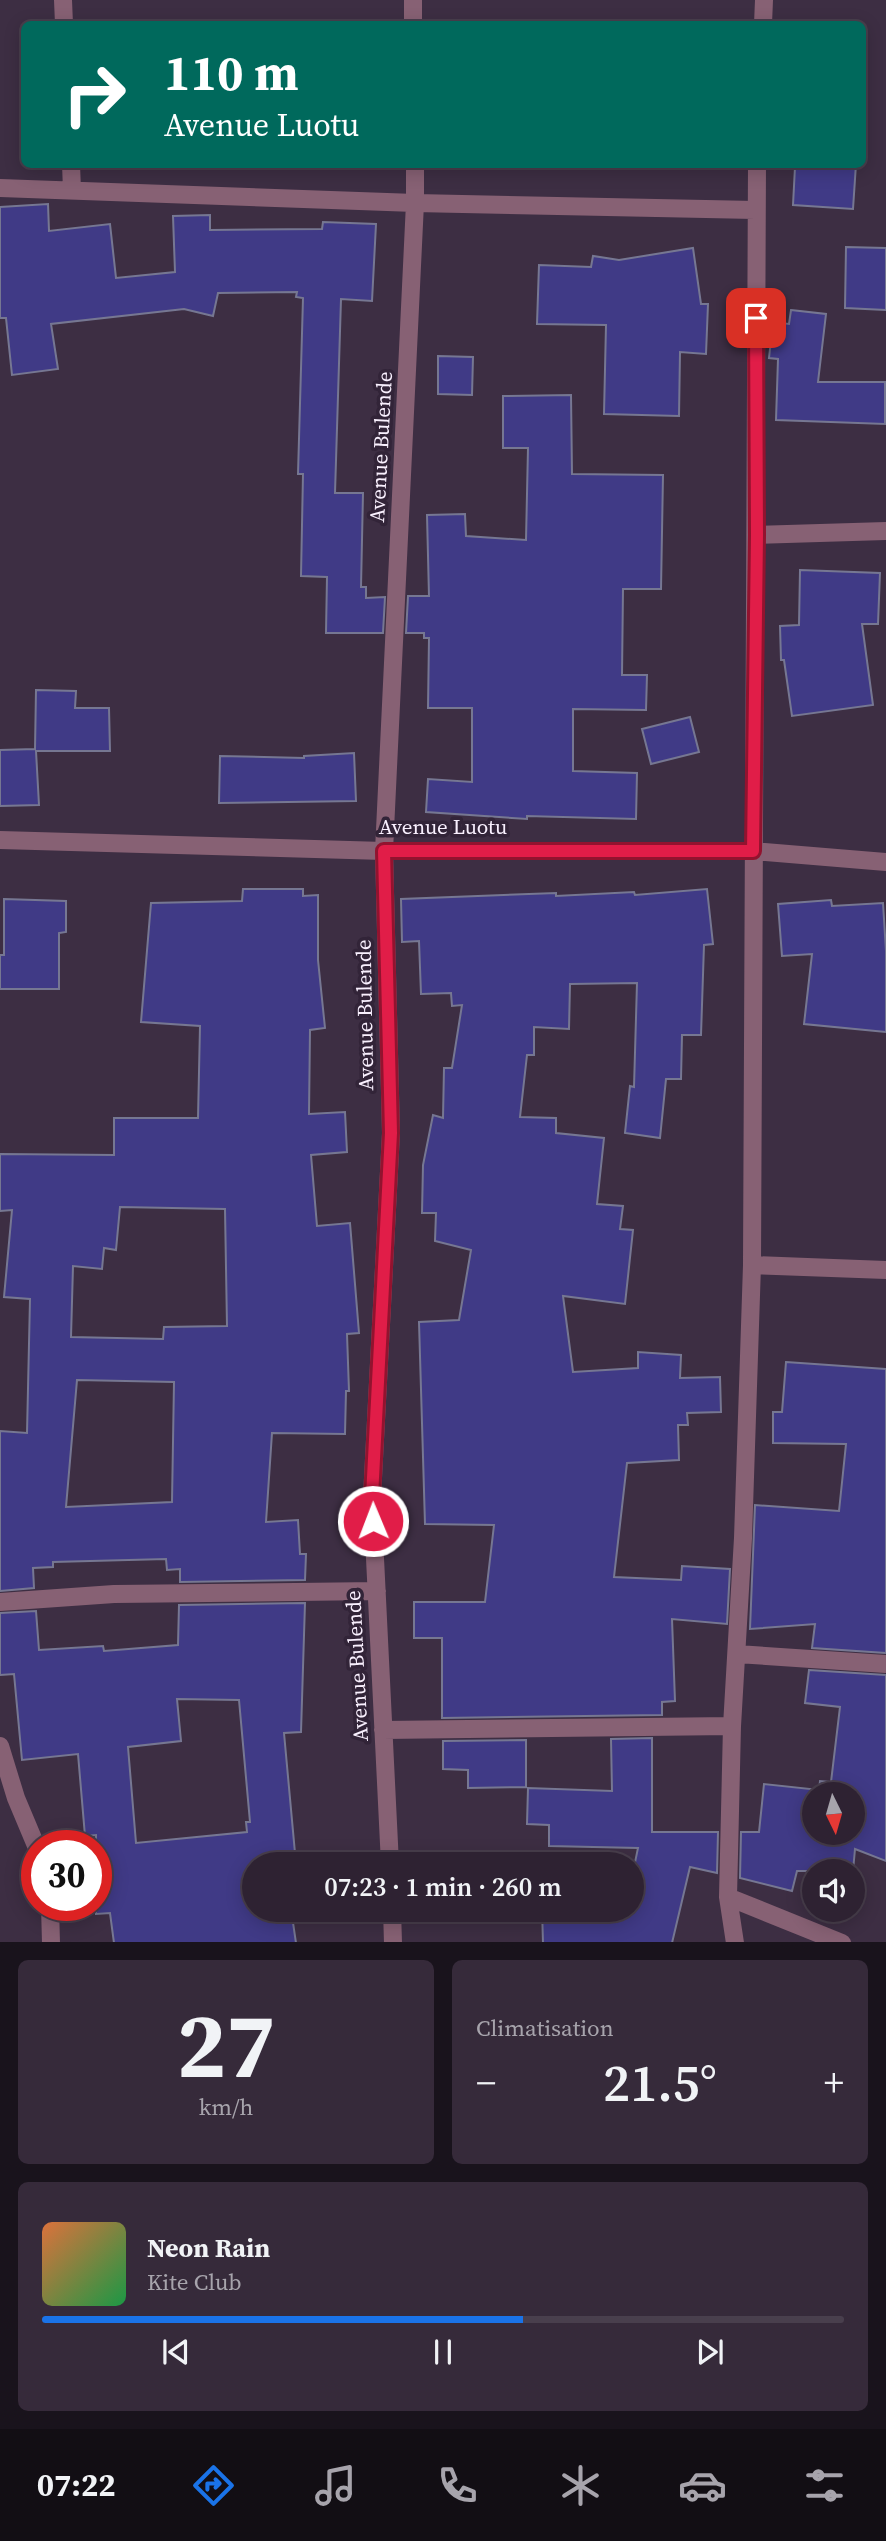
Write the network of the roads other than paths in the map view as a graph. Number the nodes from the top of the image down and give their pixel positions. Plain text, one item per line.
1 (62, 0) edge
2 (413, 0) edge
3 (764, 0) edge
4 (64, 21) edge
5 (414, 21) edge
6 (763, 21) edge
7 (71, 168) edge
8 (415, 168) edge
9 (757, 168) edge
10 (0, 188) edge
11 (72, 190) junction
12 (415, 203) junction
13 (755, 210) junction
14 (886, 531) edge
15 (757, 535) junction
16 (0, 840) edge
17 (384, 851) junction
18 (753, 851) junction
19 (886, 862) edge
20 (752, 1265) junction
21 (886, 1270) edge
22 (377, 1591) junction
23 (0, 1602) edge
24 (737, 1654) junction
25 (886, 1664) edge
26 (732, 1726) junction
27 (383, 1730) junction
28 (0, 1746) edge
29 (29, 1830) edge
30 (389, 1852) edge
31 (728, 1897) junction
32 (50, 1921) edge
33 (392, 1922) edge
34 (51, 1942) edge
35 (393, 1942) edge
36 (735, 1942) edge
37 (842, 1942) edge

1 - 4 street
2 - 5 street
3 - 6 street
7 - 11 street
8 - 12 street, Avenue Bulende
9 - 13 street
10 - 11 street
11 - 12 street
12 - 13 street
12 - 17 street, Avenue Bulende
13 - 15 street
14 - 15 street
15 - 18 street
16 - 17 street, Avenue Luotu
17 - 18 street, Avenue Luotu
17 - 22 street, Avenue Bulende
18 - 19 street, Avenue Luotu
18 - 20 street
20 - 21 street
20 - 24 street
22 - 23 street
22 - 27 street, Avenue Bulende
24 - 25 street
24 - 26 street
26 - 27 street
26 - 31 street
27 - 30 street, Avenue Bulende
28 - 29 street
31 - 36 street
31 - 37 street
32 - 34 street
33 - 35 street

